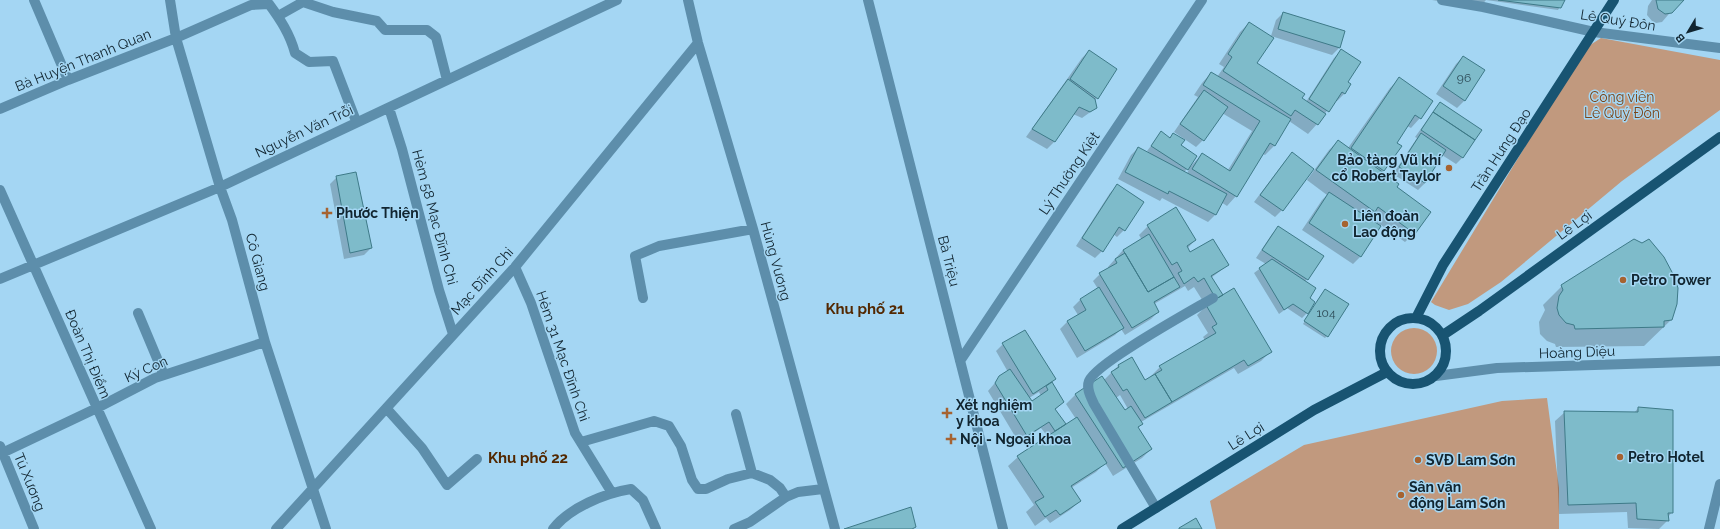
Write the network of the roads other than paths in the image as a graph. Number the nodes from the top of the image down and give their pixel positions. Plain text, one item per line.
1 (34, 0) edge
2 (170, 0) edge
3 (616, 0) edge
4 (688, 0) edge
5 (868, 0) edge
6 (1202, 0) edge
7 (1442, 0) edge
8 (1614, 0) edge
9 (278, 16) junction
10 (1594, 32) junction
11 (176, 38) junction
12 (698, 43) junction
13 (1720, 48) edge
14 (68, 80) junction
15 (447, 80) junction
16 (389, 108) junction
17 (0, 109) edge
18 (356, 121) junction
19 (1720, 137) edge
20 (220, 187) junction
21 (0, 190) edge
22 (753, 229) junction
23 (35, 265) junction
24 (515, 267) junction
25 (0, 279) edge
26 (643, 298) dead end
27 (1213, 298) dead end
28 (138, 312) dead end
29 (1416, 318) junction
30 (453, 334) junction
31 (1443, 335) junction
32 (265, 342) junction
33 (960, 361) junction
34 (1720, 361) edge
35 (1387, 372) junction
36 (164, 375) junction
37 (1436, 376) junction
38 (97, 408) junction
39 (387, 409) junction
40 (736, 414) dead end
41 (582, 442) junction
42 (1, 451) edge
43 (477, 459) dead end
44 (752, 473) junction
45 (1720, 484) edge
46 (823, 488) junction
47 (314, 489) junction
48 (612, 493) junction
49 (786, 497) junction
50 (1156, 508) junction
51 (751, 525) edge
52 (34, 529) edge
53 (151, 529) edge
54 (276, 529) edge
55 (326, 529) edge
56 (554, 529) edge
57 (656, 529) edge
58 (734, 529) edge
59 (835, 529) edge
60 (1003, 529) edge
61 (1122, 529) edge
62 (1709, 529) edge

1 - 14 street
2 - 11 street, Cô Giang
3 - 15 street, Nguyễn Văn Trỗi
4 - 12 street, Hùng Vương
5 - 33 street, Bà Triệu
6 - 33 street, Lý Thường Kiệt
7 - 10 street, Lê Quý Đôn
8 - 10 main road, Trần Hưng Đạo
9 - 11 street, Bà Huyện Thanh Quan
9 - 15 street
9 - 18 street
10 - 13 street, Lê Quý Đôn
10 - 29 main road, Trần Hưng Đạo
11 - 14 street, Bà Huyện Thanh Quan
11 - 20 street, Cô Giang
12 - 22 street, Hùng Vương
12 - 24 street, Mạc Đĩnh Chi
14 - 17 street, Bà Huyện Thanh Quan
15 - 16 street, Nguyễn Văn Trỗi
16 - 18 street, Nguyễn Văn Trỗi
16 - 30 street, Hẻm 58 Mạc Đĩnh Chi
18 - 20 street, Nguyễn Văn Trỗi
19 - 31 main road, Lê Lợi
20 - 23 street, Nguyễn Văn Trỗi
20 - 32 street, Cô Giang
21 - 23 street, Đoàn Thị Điểm
22 - 26 street
22 - 46 street, Hùng Vương
23 - 25 street, Nguyễn Văn Trỗi
23 - 38 street, Đoàn Thị Điểm
24 - 30 street, Mạc Đĩnh Chi
24 - 41 street, Hẻm 31 Mạc Đĩnh Chi
27 - 50 street
28 - 36 street
29 - 31 main road
29 - 35 main road
30 - 39 street, Mạc Đĩnh Chi
31 - 37 main road
32 - 36 street, Ký Con
32 - 47 street, Cô Giang
33 - 60 street, Bà Triệu
34 - 37 street, Hoàng Diệu
35 - 37 main road
35 - 50 main road, Lê Lợi
36 - 38 street, Ký Con
38 - 42 street, Ký Con
38 - 53 street, Đoàn Thị Điểm
39 - 43 street
39 - 47 street, Mạc Đĩnh Chi
40 - 44 street
41 - 44 street
41 - 48 street, Hẻm 31 Mạc Đĩnh Chi
42 - 52 street, Tú Xương
44 - 49 street
45 - 62 street
46 - 49 street
46 - 59 street, Hùng Vương
47 - 54 street, Mạc Đĩnh Chi
47 - 55 street, Cô Giang
48 - 56 street
48 - 57 street
49 - 51 street
50 - 61 main road, Lê Lợi
51 - 58 street

